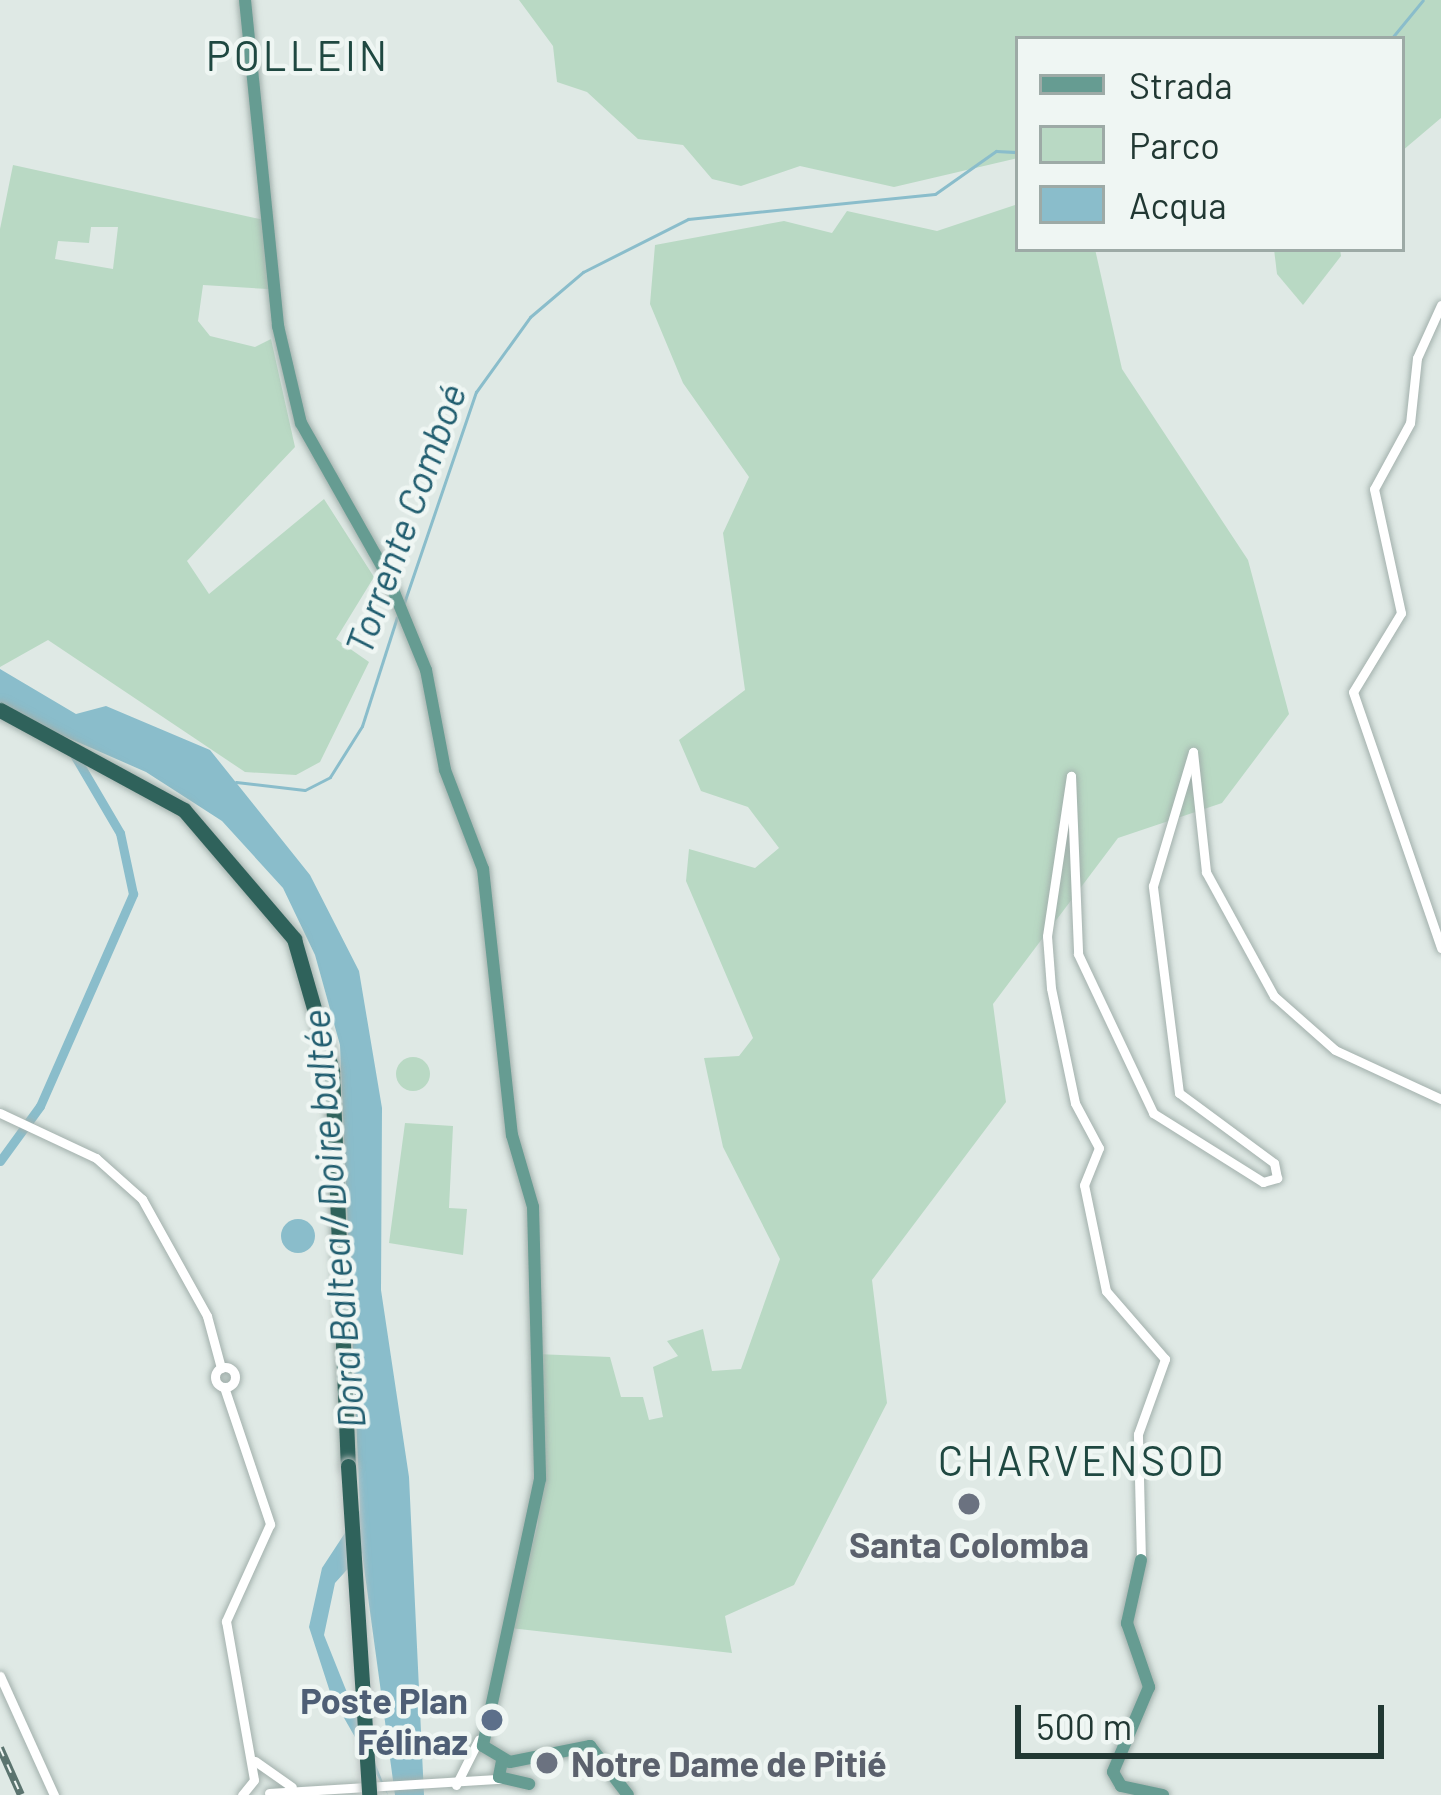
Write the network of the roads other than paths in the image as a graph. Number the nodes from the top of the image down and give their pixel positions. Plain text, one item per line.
1 (245, 0) edge
2 (1441, 304) edge
3 (0, 714) edge
4 (1441, 948) edge
5 (1441, 1099) edge
6 (0, 1113) edge
7 (345, 1470) junction
8 (1141, 1560) joint
9 (0, 1676) edge
10 (246, 1738) junction
11 (479, 1739) junction
12 (505, 1770) junction
13 (254, 1780) junction
14 (456, 1785) junction
15 (432, 1787) junction
16 (531, 1790) edge
17 (315, 1791) junction
18 (362, 1793) edge
19 (269, 1794) edge
20 (54, 1795) edge
21 (242, 1795) edge
22 (628, 1795) edge
23 (1163, 1795) edge

1 - 11 main road
2 - 4 street
3 - 7 highway
3 - 7 highway
5 - 8 street
6 - 10 street
7 - 18 highway, bridge
8 - 23 main road
9 - 20 street
10 - 13 street
10 - 17 street
11 - 12 main road
11 - 14 street
12 - 14 street
12 - 15 street
12 - 16 main road
12 - 22 main road
13 - 19 street
13 - 21 street
14 - 15 street
15 - 18 street
17 - 18 street
17 - 19 street

